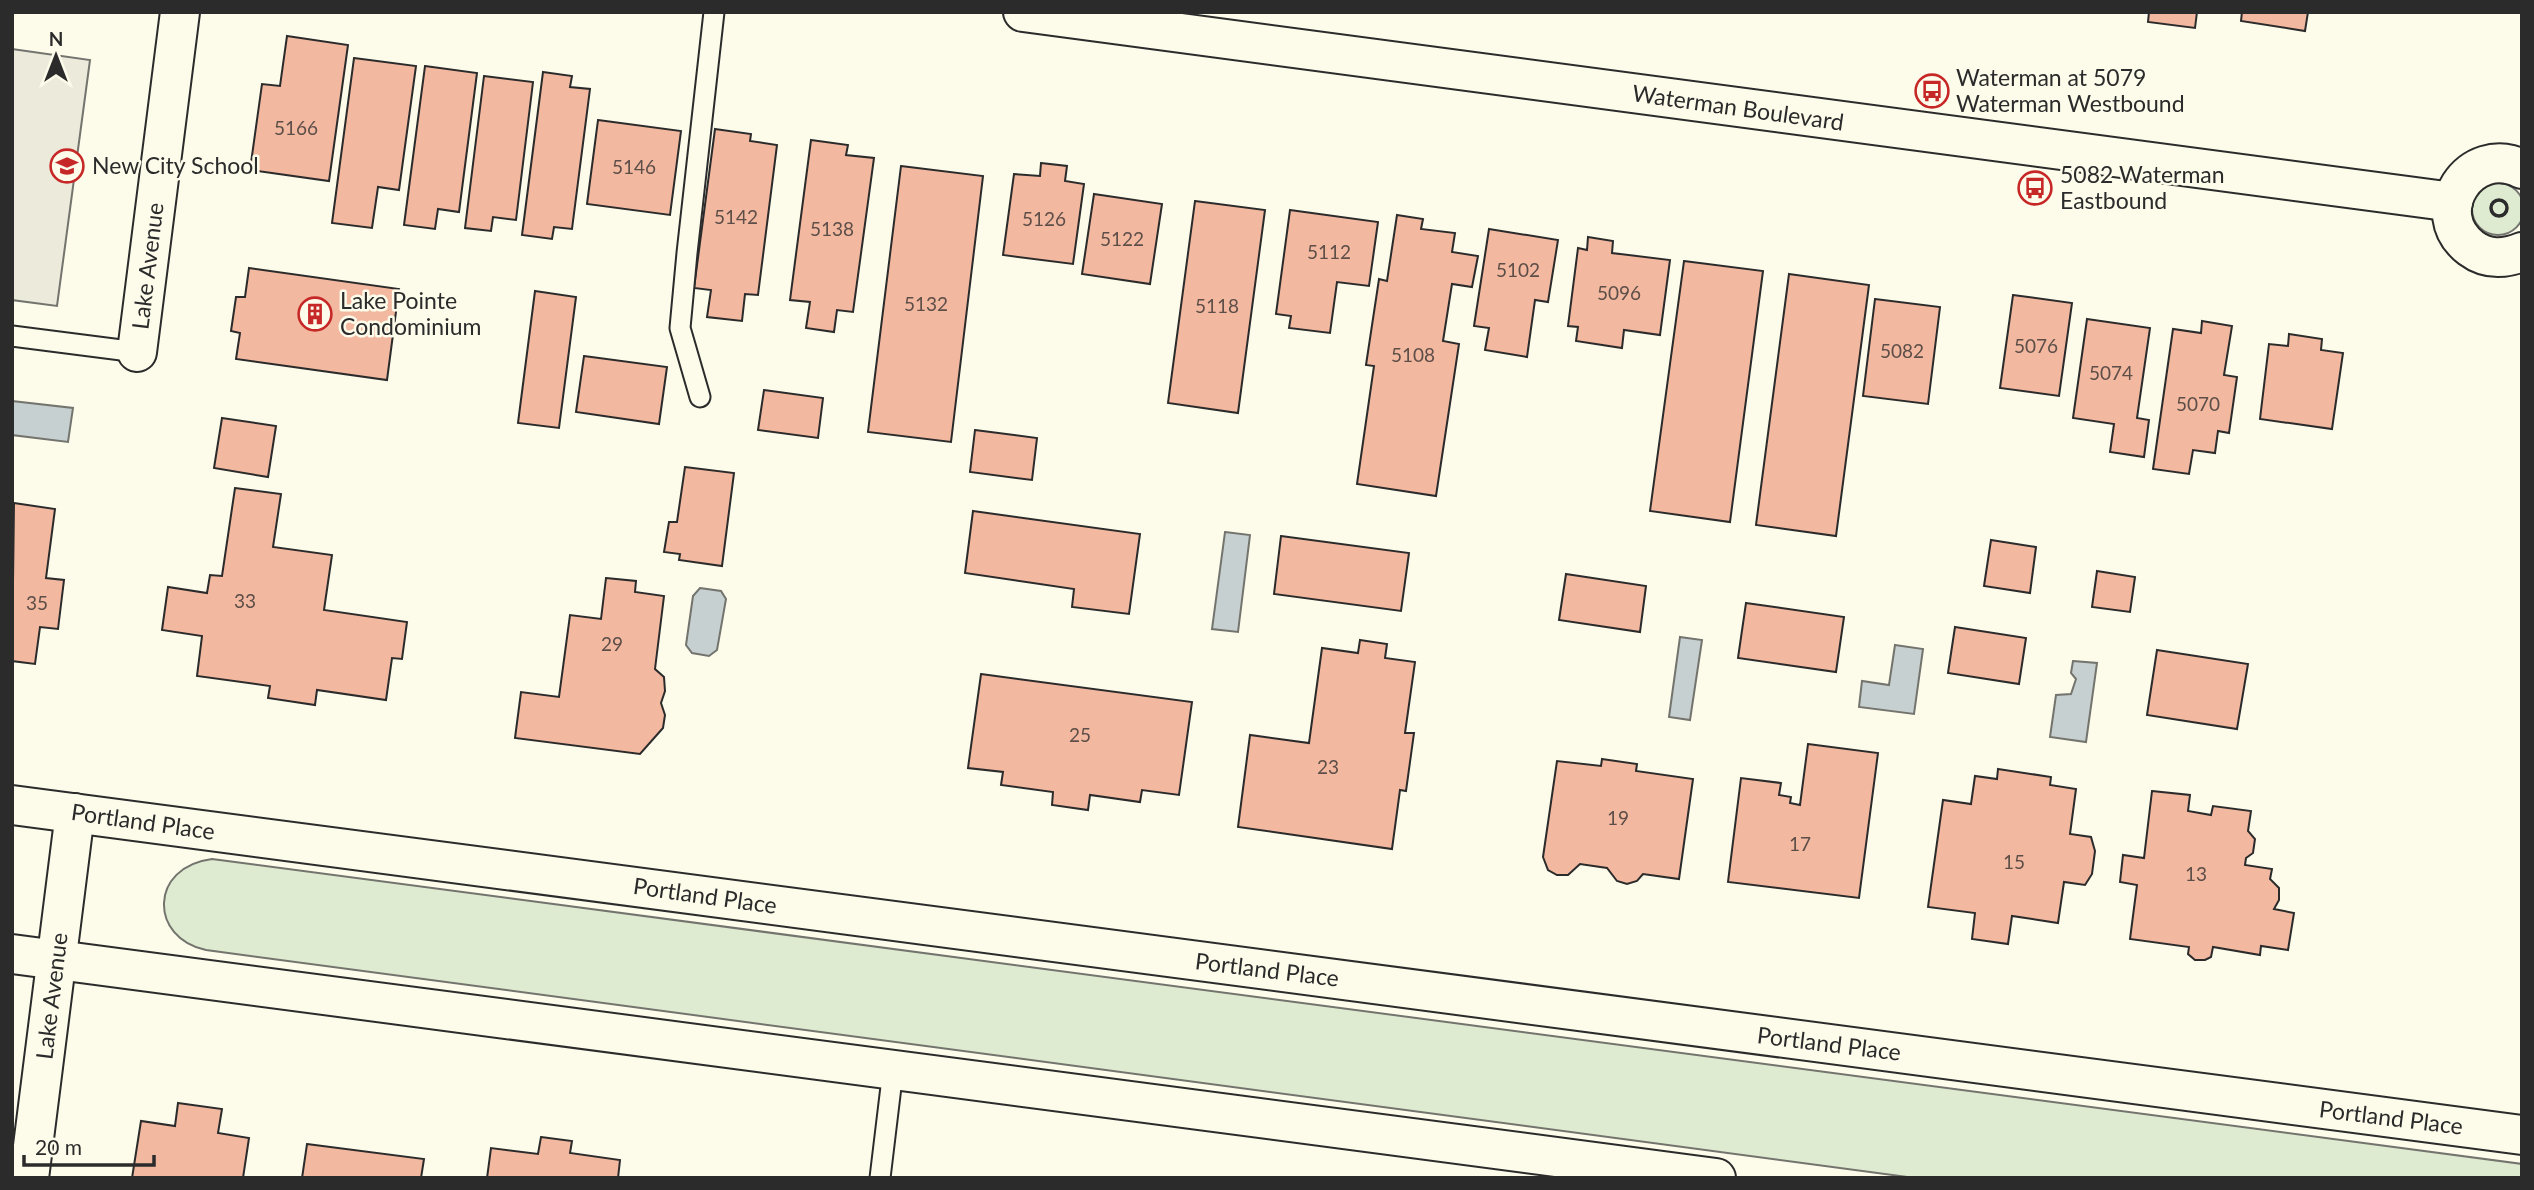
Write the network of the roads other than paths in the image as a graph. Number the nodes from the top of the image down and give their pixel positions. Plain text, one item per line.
1 (180, 12) edge
2 (714, 12) edge
3 (1023, 12) edge
4 (2522, 169) edge
5 (2453, 202) junction
6 (2522, 252) edge
7 (12, 336) edge
8 (137, 352) joint
9 (700, 397) dead end
10 (12, 805) edge
11 (75, 813) junction
12 (12, 954) edge
13 (57, 960) junction
14 (893, 1070) junction
15 (2522, 1135) edge
16 (29, 1178) edge
17 (880, 1178) edge
18 (1716, 1178) edge

1 - 8 street, Lake Avenue
2 - 9 lane
3 - 5 street, Waterman Boulevard
4 - 5 street
5 - 6 street
7 - 8 lane
10 - 11 street, Portland Place
11 - 13 street, Lake Avenue
11 - 15 street, Portland Place
12 - 13 street
13 - 14 street
13 - 16 street, Lake Avenue
14 - 17 lane
14 - 18 street

